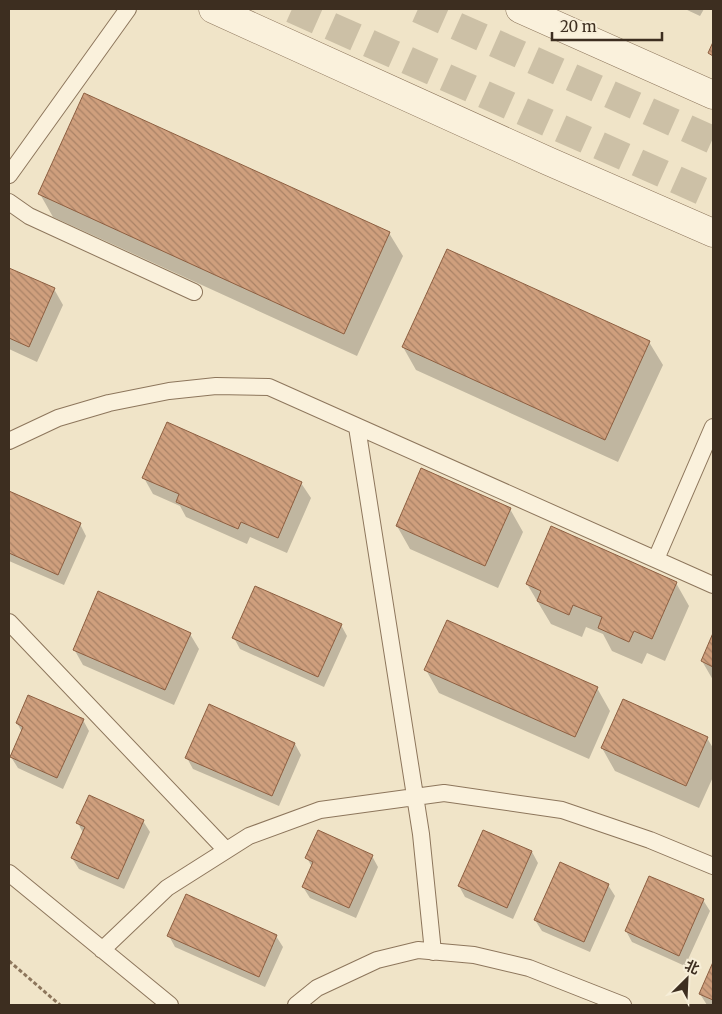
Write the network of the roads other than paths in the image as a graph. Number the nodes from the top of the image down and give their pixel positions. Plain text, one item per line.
1 (128, 9) edge
2 (213, 9) edge
3 (520, 9) edge
4 (713, 95) edge
5 (9, 175) edge
6 (9, 202) edge
7 (713, 233) edge
8 (194, 292) dead end
9 (357, 427) junction
10 (713, 427) edge
11 (9, 441) edge
12 (656, 559) junction
13 (713, 585) edge
14 (9, 622) edge
15 (415, 797) junction
16 (226, 850) junction
17 (713, 866) edge
18 (9, 874) edge
19 (102, 950) junction
20 (433, 952) junction
21 (170, 1005) edge
22 (296, 1005) edge
23 (623, 1005) edge

1 - 5 lane
2 - 7 street
3 - 4 street
6 - 8 lane
9 - 11 lane
9 - 12 lane
9 - 15 lane
10 - 12 lane
12 - 13 lane
14 - 16 lane
15 - 16 lane
15 - 17 lane
15 - 20 lane
16 - 19 lane
18 - 19 lane
19 - 21 lane
20 - 22 lane
20 - 23 lane

